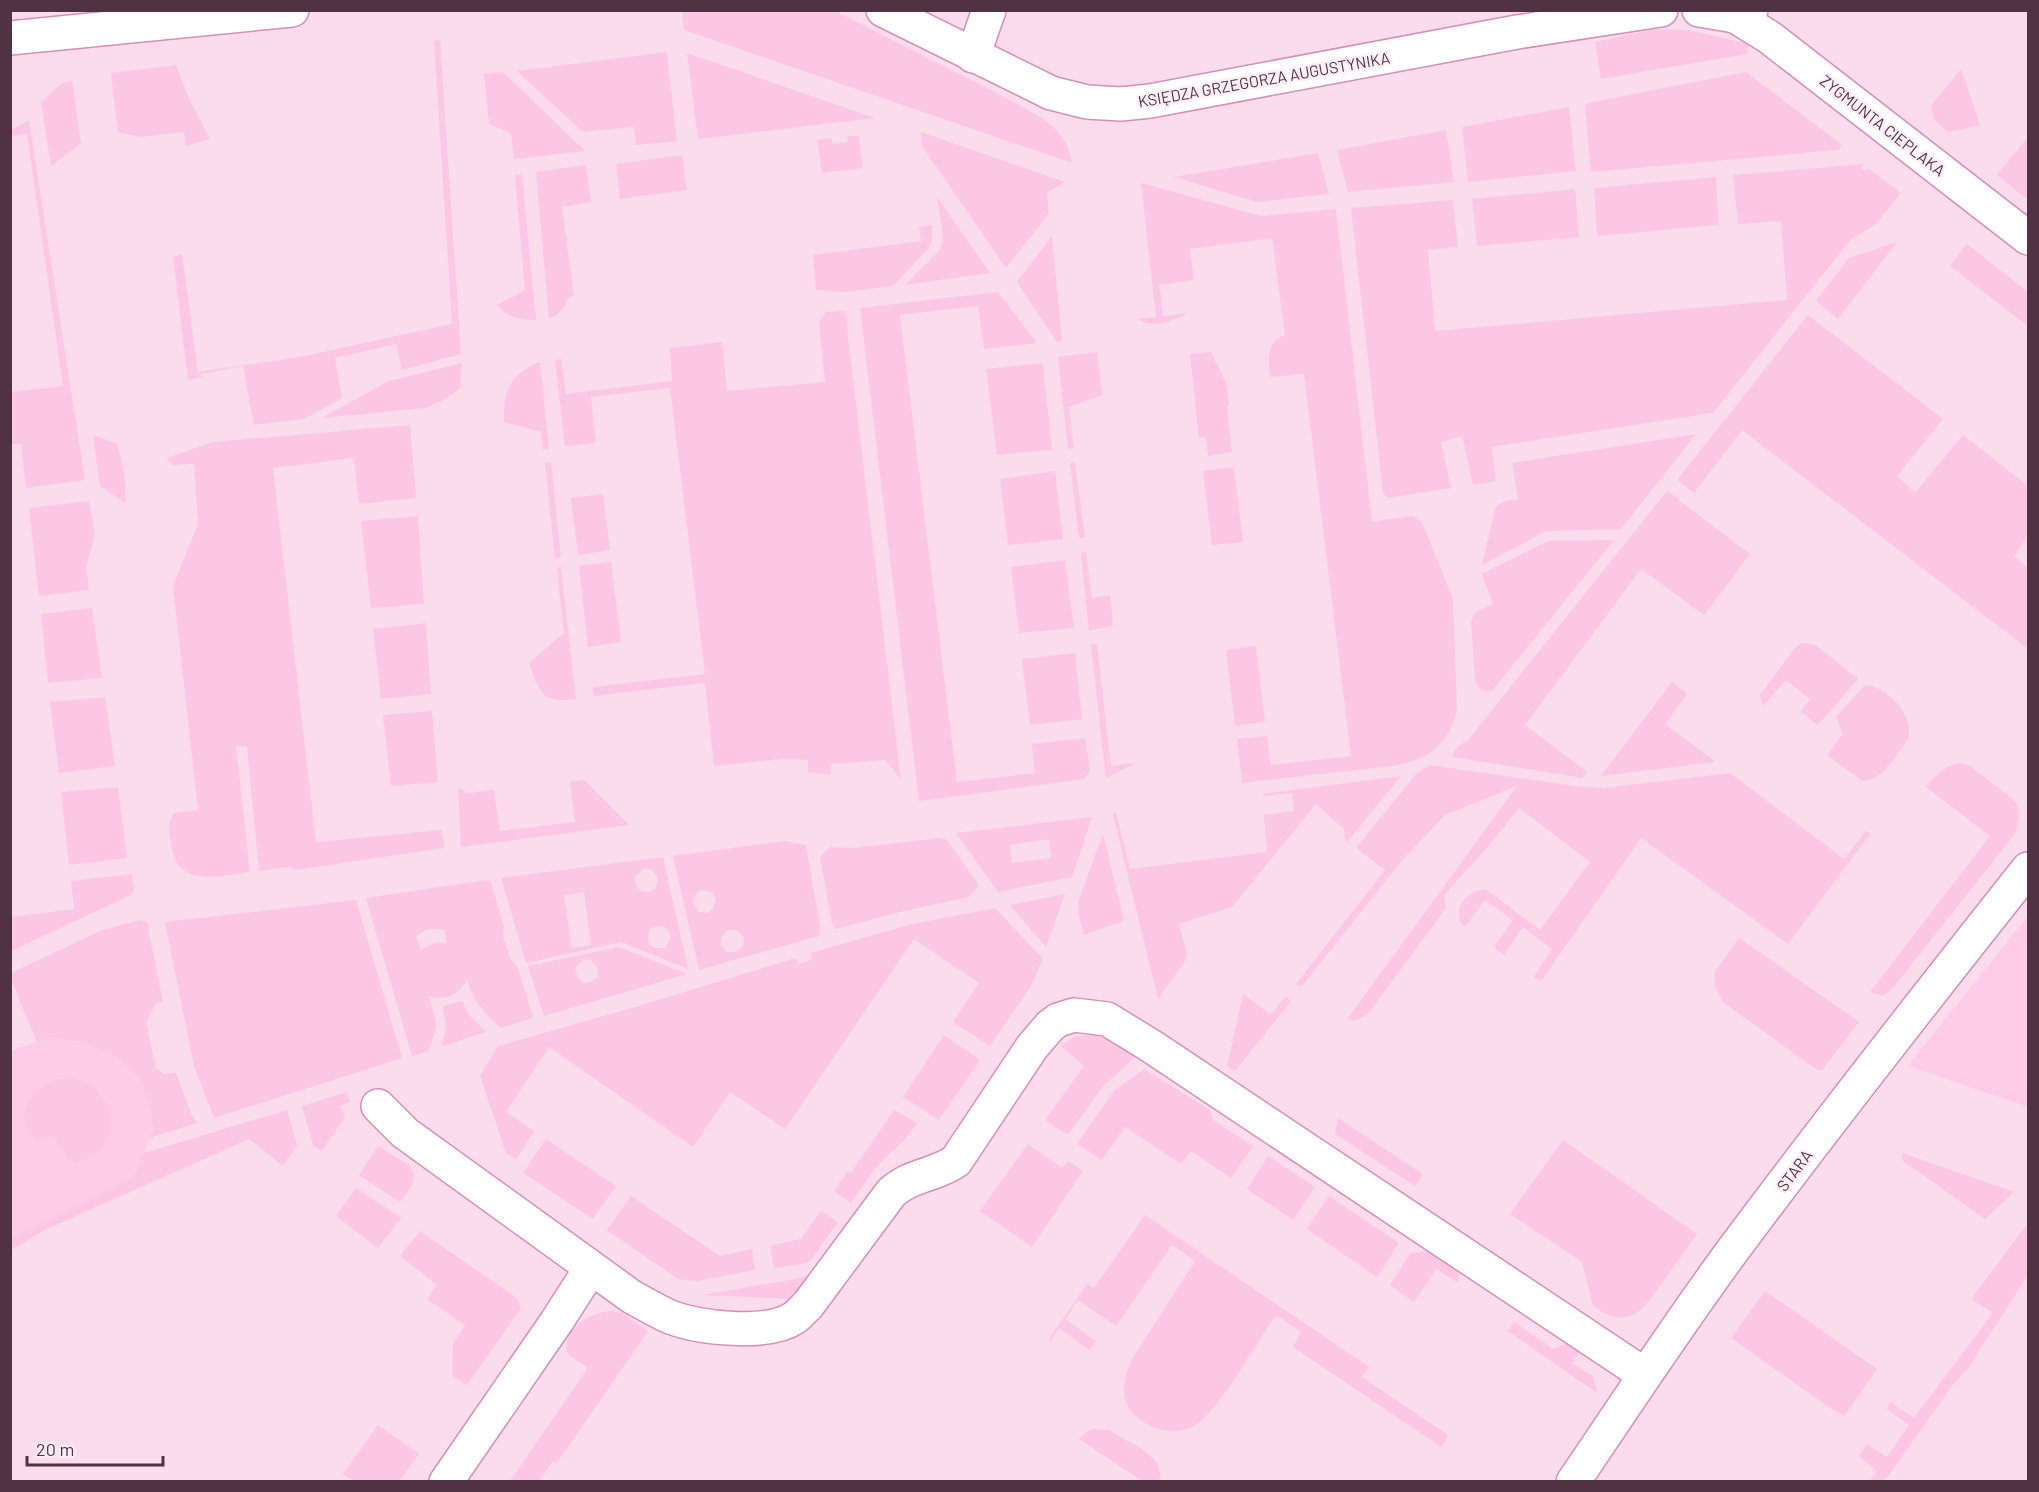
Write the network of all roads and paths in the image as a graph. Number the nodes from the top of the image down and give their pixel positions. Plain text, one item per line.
1 (292, 10) edge
2 (883, 10) edge
3 (989, 10) edge
4 (1699, 10) edge
5 (1660, 11) edge
6 (1743, 13) edge
7 (177, 16) edge
8 (10, 38) edge
9 (973, 56) junction
10 (2028, 238) edge
11 (2028, 869) edge
12 (378, 1106) dead end
13 (591, 1268) junction
14 (1645, 1375) junction
15 (446, 1482) edge
16 (1573, 1482) edge

1 - 7 street
2 - 9 street, KSIĘDZA GRZEGORZA AUGUSTYNIKA
3 - 9 street
4 - 6 street
5 - 9 street, KSIĘDZA GRZEGORZA AUGUSTYNIKA
6 - 10 street, ZYGMUNTA CIEPLAKA
7 - 8 street
11 - 14 street, STARA
12 - 13 street
13 - 14 street
13 - 15 street
14 - 16 street, STARA

